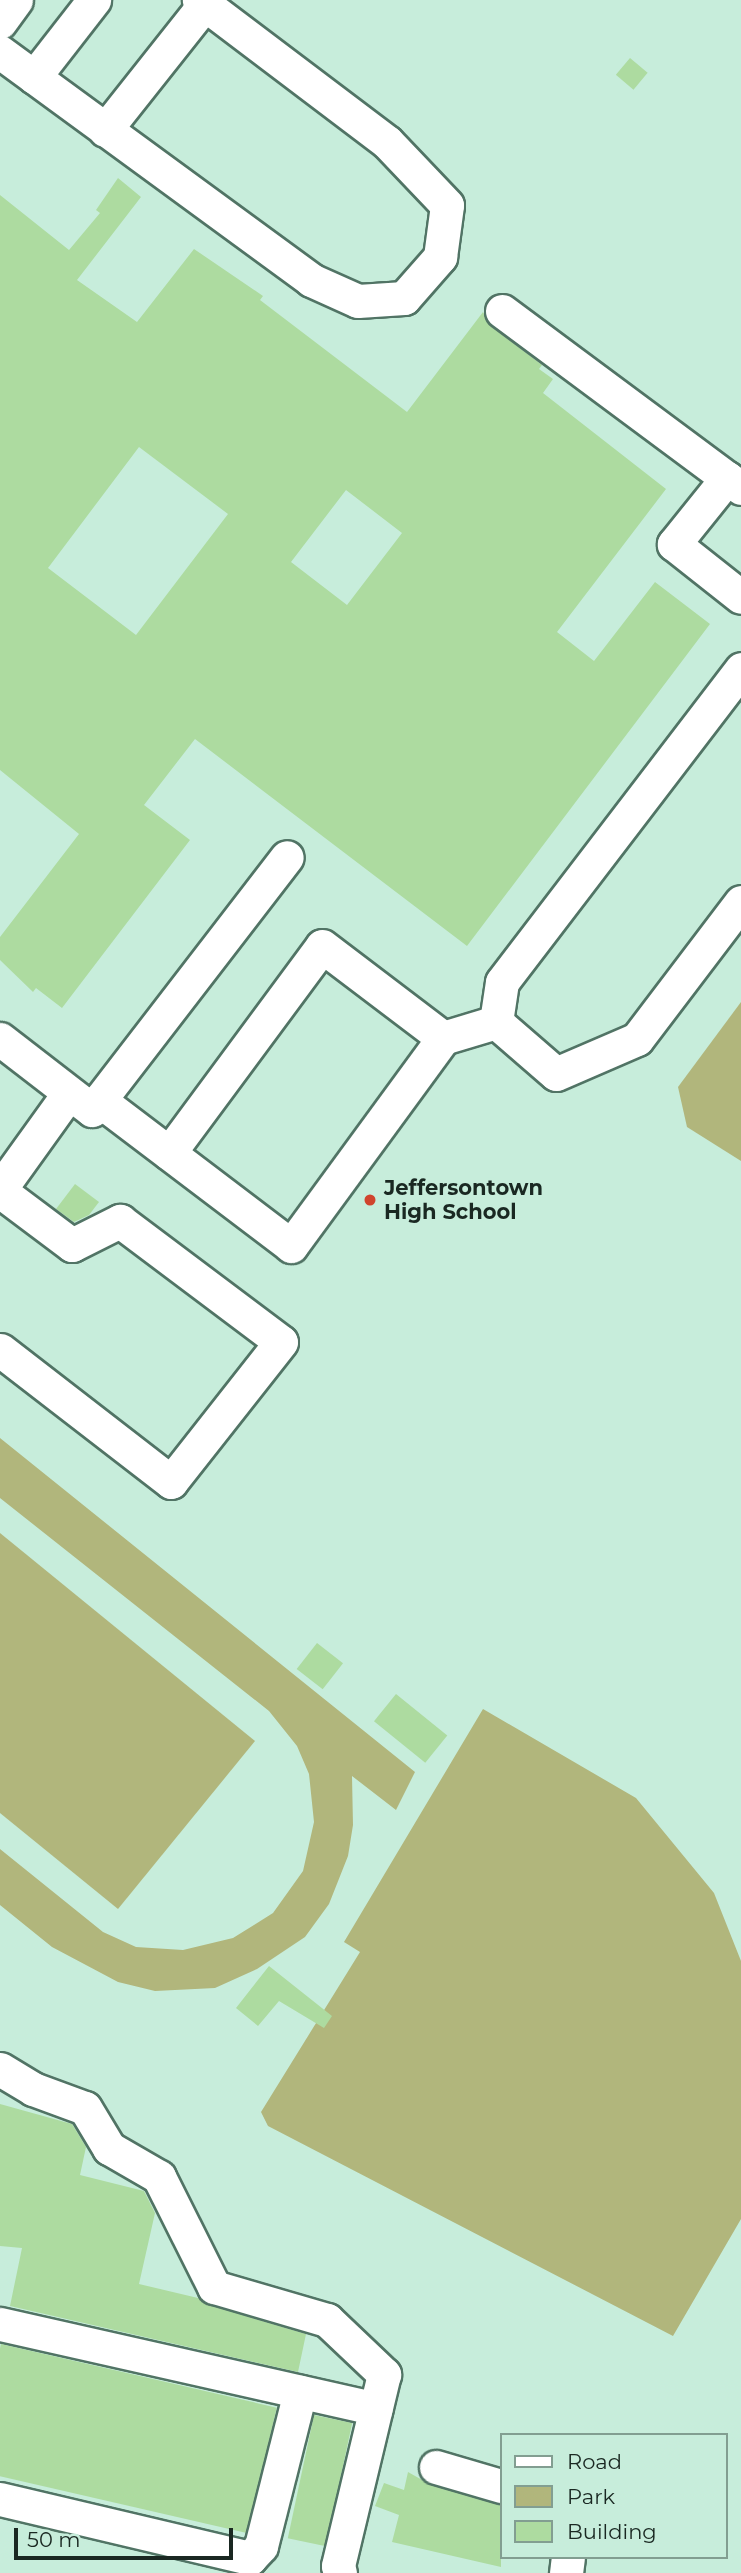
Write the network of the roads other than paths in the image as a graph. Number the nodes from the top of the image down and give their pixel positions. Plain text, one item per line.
1 (16, 0) edge
2 (94, 0) edge
3 (202, 2) edge
4 (0, 22) edge
5 (0, 52) edge
6 (34, 77) junction
7 (105, 130) junction
8 (502, 310) dead end
9 (734, 483) edge
10 (741, 597) edge
11 (741, 669) edge
12 (287, 857) dead end
13 (741, 902) edge
14 (496, 1022) junction
15 (443, 1038) junction
16 (0, 1039) edge
17 (84, 1097) junction
18 (169, 1153) junction
19 (0, 1190) edge
20 (0, 1350) edge
21 (0, 2069) edge
22 (0, 2324) edge
23 (300, 2392) junction
24 (376, 2409) junction
25 (436, 2467) dead end
26 (500, 2486) edge
27 (0, 2499) edge
28 (340, 2573) edge

1 - 4 lane
2 - 6 lane
3 - 7 lane
3 - 7 lane
5 - 6 lane
6 - 7 lane
8 - 9 lane
9 - 10 lane
11 - 14 lane
12 - 17 lane
13 - 14 lane
14 - 15 lane
15 - 18 lane
15 - 18 lane
16 - 17 lane
17 - 18 lane
17 - 19 lane
19 - 20 lane
21 - 24 lane
22 - 23 lane
23 - 24 lane
23 - 27 lane
24 - 28 lane
25 - 26 lane

